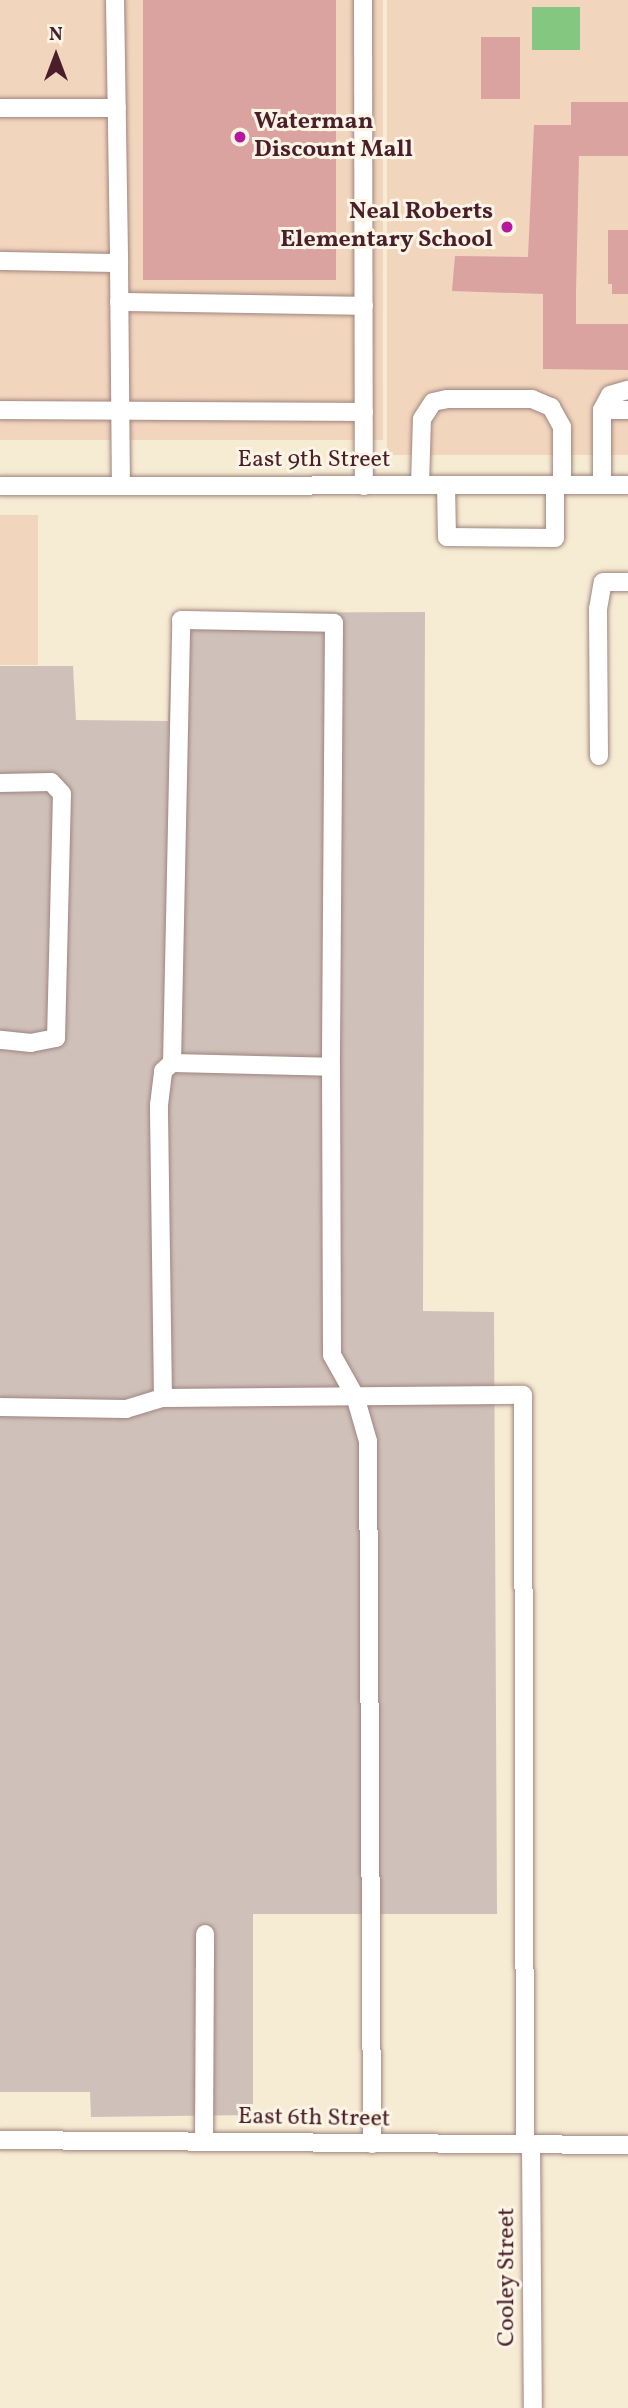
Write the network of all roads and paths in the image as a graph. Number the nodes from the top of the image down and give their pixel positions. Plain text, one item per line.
1 (115, 0) edge
2 (363, 0) edge
3 (0, 108) edge
4 (117, 108) junction
5 (0, 261) edge
6 (119, 263) junction
7 (119, 302) junction
8 (364, 306) junction
9 (628, 390) edge
10 (0, 410) edge
11 (120, 410) junction
12 (602, 410) junction
13 (628, 410) edge
14 (364, 412) junction
15 (420, 485) junction
16 (446, 485) junction
17 (559, 485) junction
18 (602, 485) junction
19 (628, 485) edge
20 (0, 486) edge
21 (121, 486) junction
22 (364, 486) junction
23 (628, 582) edge
24 (599, 756) dead end
25 (0, 783) edge
26 (0, 1040) edge
27 (172, 1063) junction
28 (331, 1067) junction
29 (355, 1396) junction
30 (163, 1398) junction
31 (0, 1407) edge
32 (205, 1934) dead end
33 (0, 2140) edge
34 (204, 2142) junction
35 (372, 2144) junction
36 (528, 2145) junction
37 (628, 2145) edge
38 (533, 2408) edge

1 - 4 street
2 - 8 street
3 - 4 street
4 - 6 street
5 - 6 street
6 - 7 street
7 - 8 street
7 - 11 street
8 - 14 street
9 - 12 street
10 - 11 street
11 - 14 street
11 - 21 street
12 - 13 street
12 - 18 street
14 - 22 street
15 - 16 street, East 9th Street
15 - 17 street
15 - 22 street, East 9th Street
16 - 17 street, East 9th Street
16 - 17 street
17 - 18 street, East 9th Street
18 - 19 street, East 9th Street
20 - 21 street, East 9th Street
21 - 22 street, East 9th Street
23 - 24 street
25 - 26 street
27 - 28 street
27 - 28 street
27 - 30 street
28 - 29 street
29 - 30 street
29 - 35 street
29 - 36 street, Cooley Street
30 - 31 street
32 - 34 street
33 - 34 street, East 6th Street
34 - 35 street, East 6th Street
35 - 36 street, East 6th Street
36 - 37 street, East 6th Street
36 - 38 street, Cooley Street

